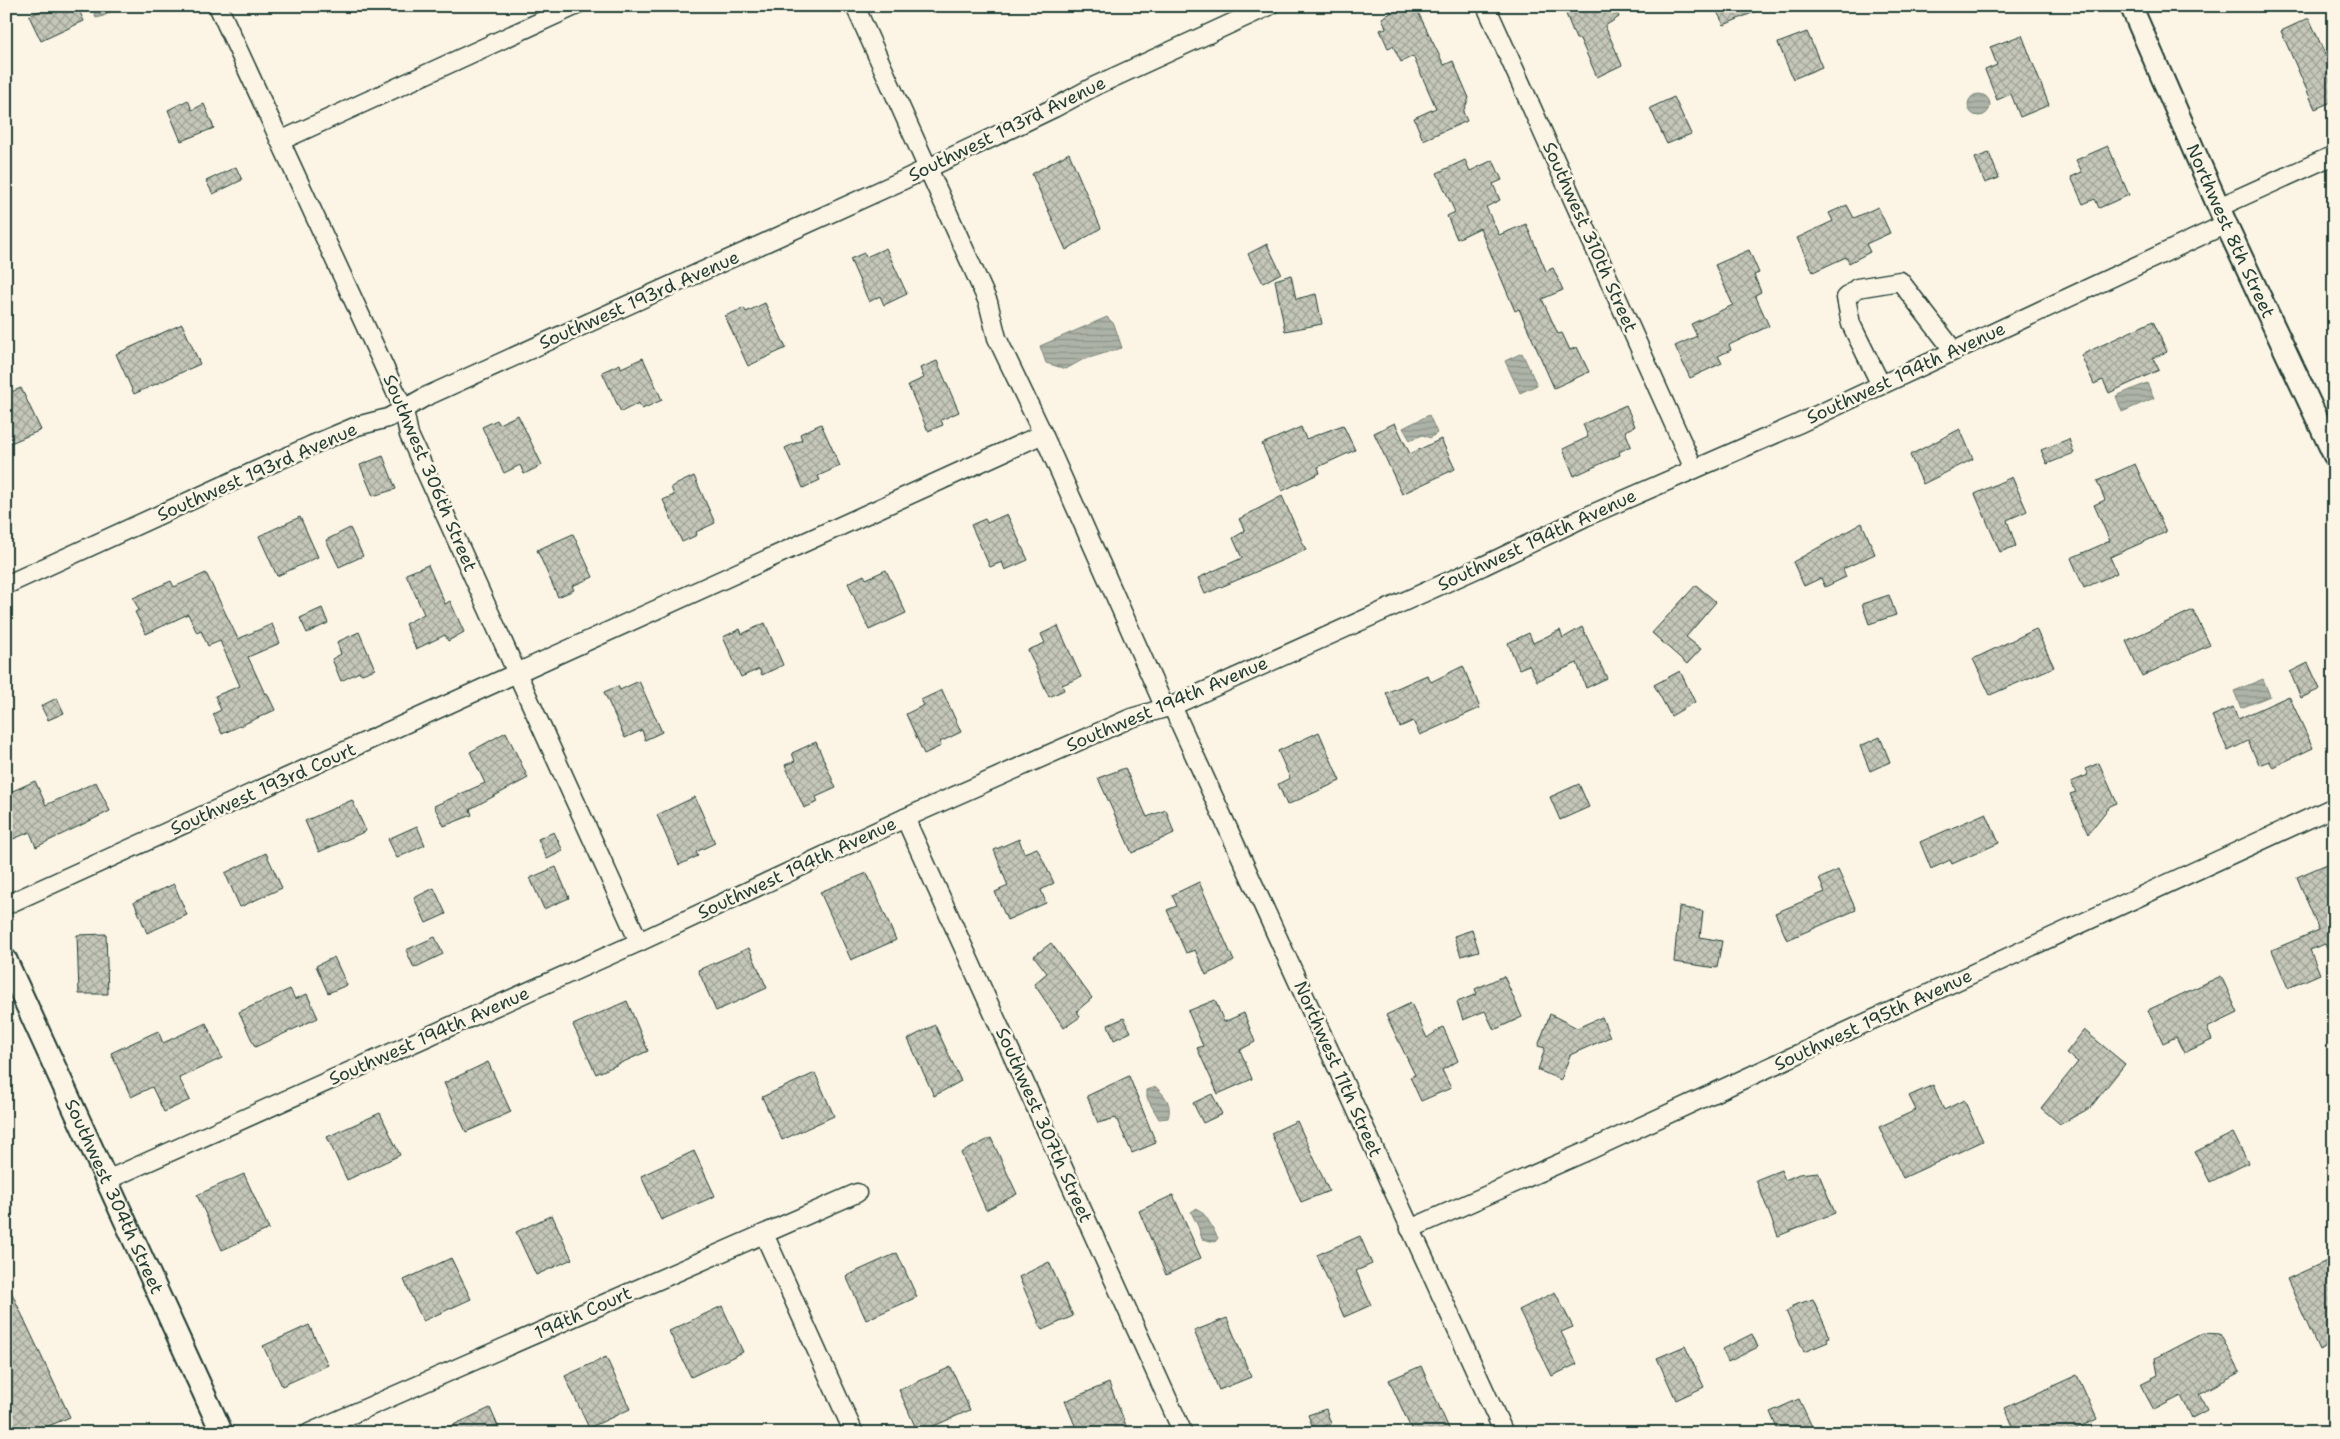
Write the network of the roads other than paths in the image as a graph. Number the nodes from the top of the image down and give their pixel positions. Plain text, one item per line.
1 (218, 6) edge
2 (575, 6) edge
3 (855, 6) edge
4 (1269, 6) edge
5 (1486, 6) edge
6 (2131, 6) edge
7 (280, 141) junction
8 (2334, 156) edge
9 (928, 168) junction
10 (2222, 216) junction
11 (1954, 351) junction
12 (1881, 385) junction
13 (404, 410) junction
14 (1043, 434) junction
15 (2334, 456) edge
16 (1694, 469) junction
17 (6, 585) edge
18 (519, 674) junction
19 (1168, 707) junction
20 (2334, 807) edge
21 (905, 818) junction
22 (6, 905) edge
23 (639, 942) junction
24 (6, 960) edge
25 (107, 1180) junction
26 (858, 1193) dead end
27 (1410, 1229) junction
28 (764, 1234) junction
29 (222, 1433) edge
30 (309, 1433) edge
31 (854, 1433) edge
32 (1183, 1433) edge
33 (1504, 1433) edge

1 - 7 street, Southwest 306th Street
2 - 7 street
3 - 9 street, Northwest 11th Street
4 - 9 street, Southwest 193rd Avenue
5 - 16 street, Southwest 310th Street
6 - 10 street, Northwest 8th Street
7 - 13 street, Southwest 306th Street
8 - 10 street, Southwest 194th Avenue
9 - 13 street, Southwest 193rd Avenue
9 - 14 street, Northwest 11th Street
10 - 11 street, Southwest 194th Avenue
10 - 15 street, Northwest 8th Street
11 - 12 street, Southwest 194th Avenue
11 - 12 street
12 - 16 street, Southwest 194th Avenue
13 - 17 street, Southwest 193rd Avenue
13 - 18 street, Southwest 306th Street
14 - 18 street, Southwest 193rd Court
14 - 19 street, Northwest 11th Street
16 - 19 street, Southwest 194th Avenue
18 - 22 street, Southwest 193rd Court
18 - 23 street, Southwest 306th Street
19 - 21 street, Southwest 194th Avenue
19 - 27 street, Northwest 11th Street
20 - 27 street, Southwest 195th Avenue
21 - 23 street, Southwest 194th Avenue
21 - 32 street, Southwest 307th Street
23 - 25 street, Southwest 194th Avenue
24 - 25 street, Southwest 304th Street
25 - 29 street, Southwest 304th Street
26 - 28 street, 194th Court
27 - 33 street, Northwest 11th Street
28 - 30 street, 194th Court
28 - 31 street

